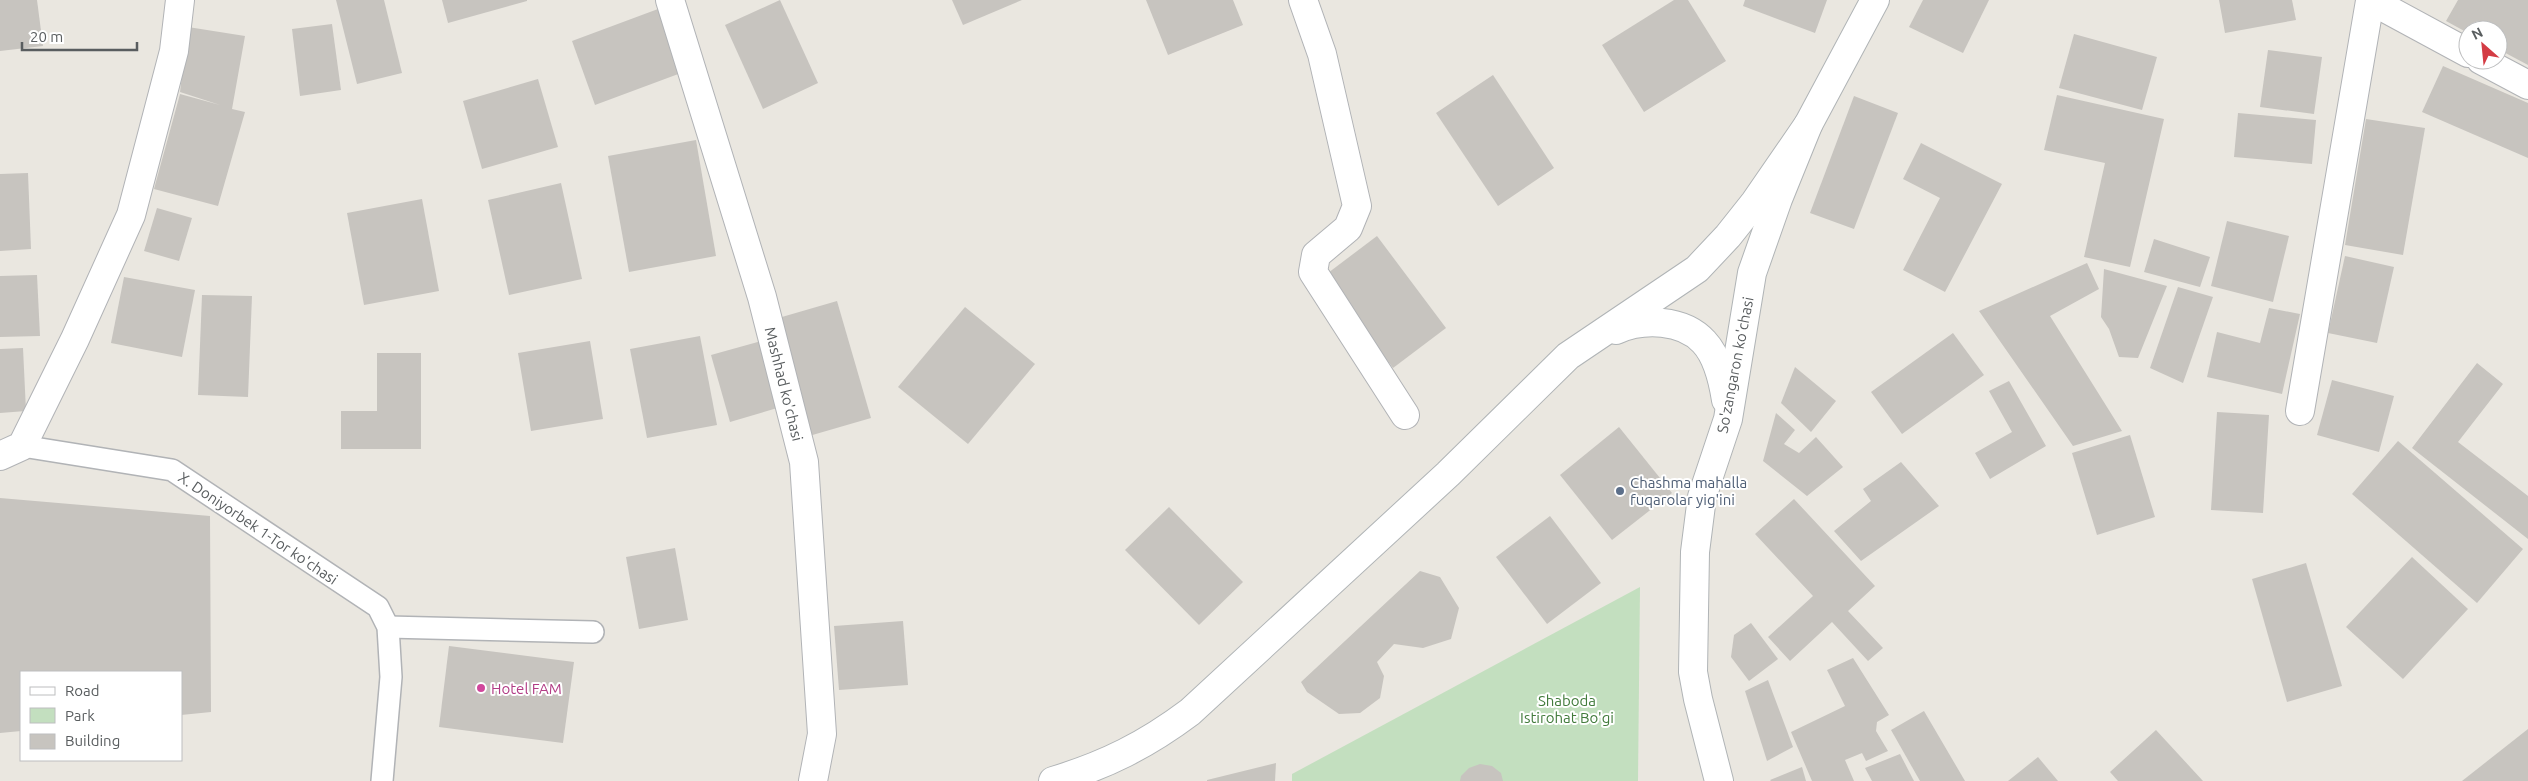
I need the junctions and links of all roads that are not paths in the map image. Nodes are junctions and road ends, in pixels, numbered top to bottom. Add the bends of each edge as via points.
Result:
1 (180, 0) edge
2 (670, 0) edge
3 (1304, 0) edge
4 (1875, 0) edge
5 (2370, 0) edge
6 (2458, 48) edge
7 (2500, 70) edge
8 (2528, 85) edge
9 (1808, 125) junction
10 (1568, 356) junction
11 (2300, 411) dead end
12 (1405, 415) dead end
13 (1728, 419) junction
14 (11, 451) edge
15 (388, 627) junction
16 (592, 632) dead end
17 (382, 781) edge
18 (813, 781) edge
19 (1053, 781) edge
20 (1719, 781) edge

1 - 14 street via 174,50 131,215 75,339
2 - 18 street, Mashhad ko'chasi via 762,297 804,462 822,734
3 - 12 street via 1322,54 1357,206 1348,228 1316,255 1313,272
4 - 9 street, So'zangaron ko'chasi
5 - 6 street
5 - 11 street
7 - 8 street
9 - 10 street via 1750,208 1697,269
9 - 13 street, So'zangaron ko'chasi via 1752,273
10 - 13 street via 1624,327 1653,322 1684,327 1704,342 1718,365
10 - 19 street via 1448,474 1190,712 1122,756
13 - 20 street, So'zangaron ko'chasi via 1702,497 1694,590 1693,672
14 - 15 lane, X. Doniyorbek 1-Tor ko'chasi via 172,470 378,608
15 - 16 lane
15 - 17 lane, X. Doniyorbek 1-Tor ko'chasi via 391,678

